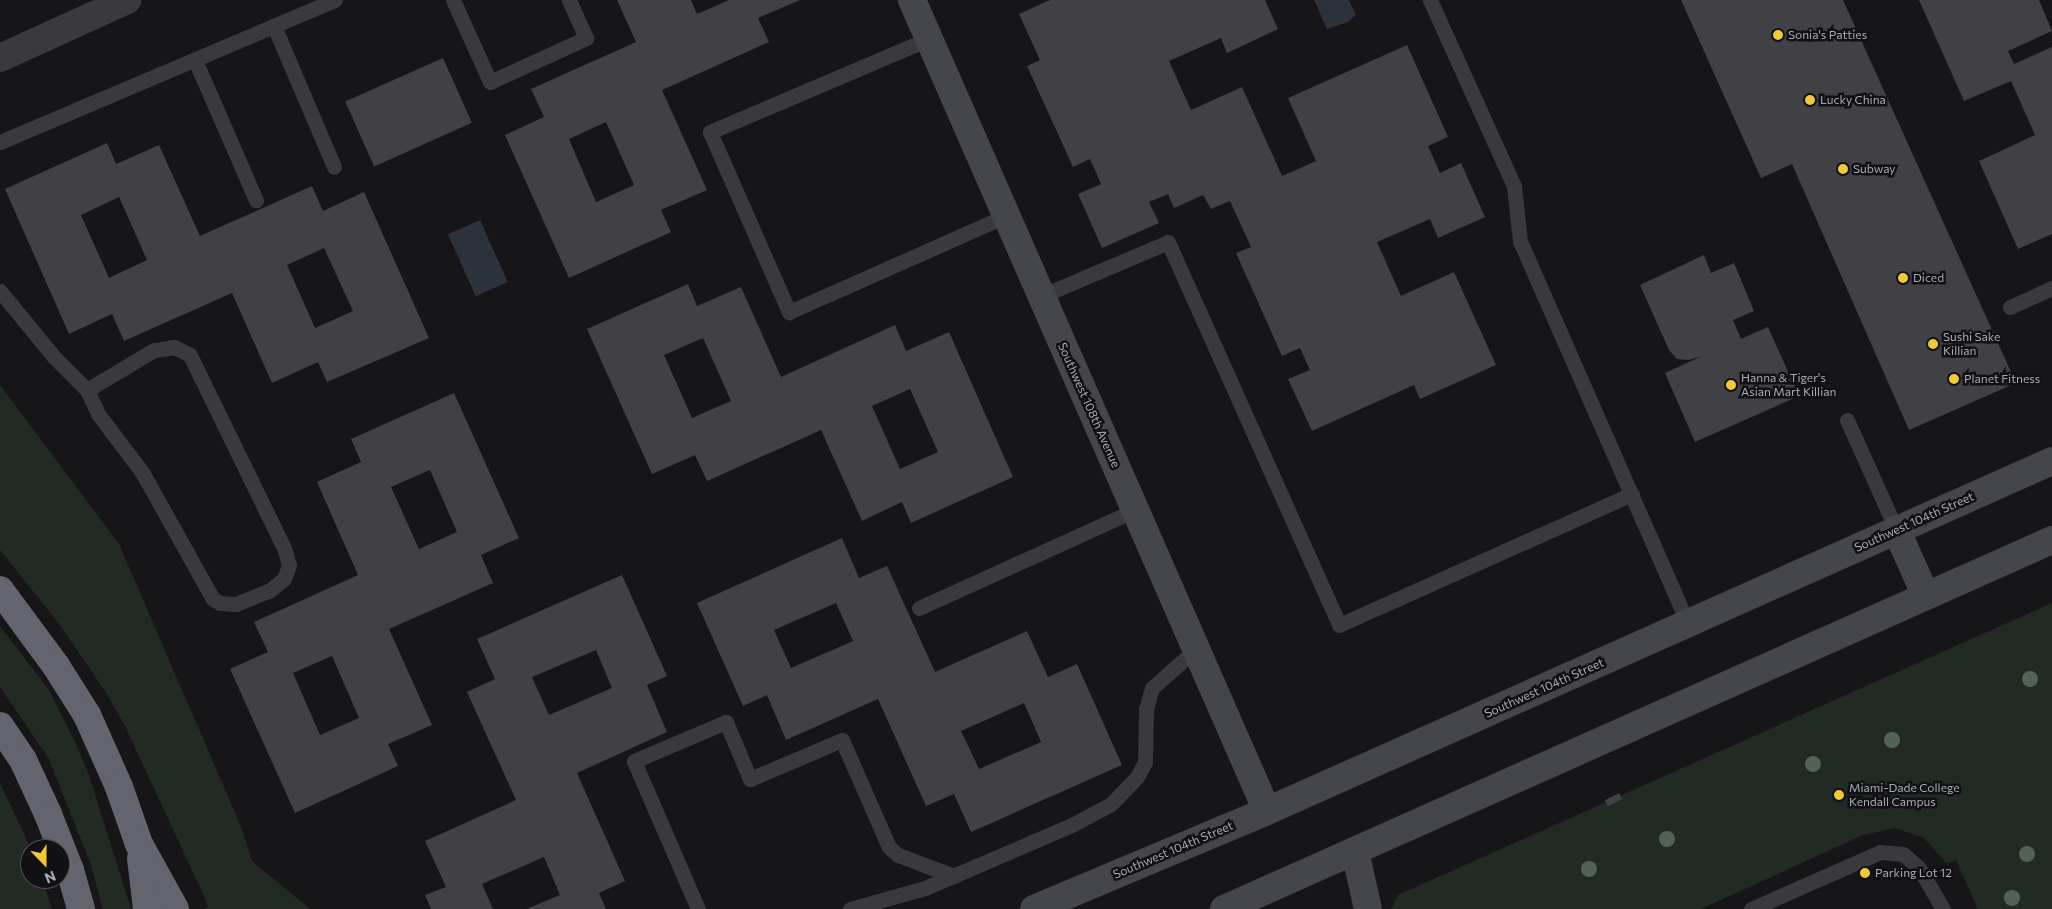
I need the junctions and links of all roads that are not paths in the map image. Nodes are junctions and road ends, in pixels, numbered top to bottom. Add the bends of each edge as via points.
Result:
1 (127, 0) edge
2 (334, 0) edge
3 (453, 0) edge
4 (569, 0) edge
5 (1430, 0) edge
6 (915, 1) edge
7 (274, 26) junction
8 (928, 39) junction
9 (0, 58) edge
10 (195, 60) junction
11 (0, 142) edge
12 (334, 167) dead end
13 (256, 200) dead end
14 (1006, 216) junction
15 (2052, 288) edge
16 (0, 291) edge
17 (1041, 296) junction
18 (2010, 307) dead end
19 (87, 390) junction
20 (1847, 420) dead end
21 (2052, 461) edge
22 (1632, 494) junction
23 (1135, 510) junction
24 (1896, 529) junction
25 (2052, 540) edge
26 (0, 590) edge
27 (1926, 596) junction
28 (919, 608) dead end
29 (1688, 624) junction
30 (1196, 649) junction
31 (0, 726) edge
32 (1267, 811) junction
33 (139, 844) junction
34 (1355, 851) junction
35 (954, 876) junction
36 (1260, 902) edge
37 (81, 909) edge
38 (147, 909) edge
39 (175, 909) edge
40 (698, 909) edge
41 (850, 909) edge
42 (1034, 909) edge
43 (1224, 909) edge
44 (1368, 909) edge
45 (1751, 909) edge
46 (1943, 909) edge

1 - 9 street
2 - 7 lane
3 - 4 lane via 490,82 586,38
5 - 22 lane via 1514,186 1520,241
6 - 8 main road, Southwest 108th Avenue
7 - 10 lane
7 - 12 lane
8 - 14 main road, Southwest 108th Avenue
8 - 14 lane via 710,132 789,312
10 - 11 lane
10 - 13 lane
14 - 17 main road, Southwest 108th Avenue
15 - 18 lane
16 - 19 lane via 54,357
17 - 22 lane via 1168,242 1339,625
17 - 23 main road, Southwest 108th Avenue
19 - 19 lane via 98,414 142,472 213,599 236,604 279,584 288,572 288,558 190,355 174,347 154,350
20 - 24 lane
21 - 24 main road, Southwest 104th Street
22 - 29 lane
23 - 28 lane
23 - 30 main road, Southwest 108th Avenue
24 - 27 main road
24 - 29 main road, Southwest 104th Street
25 - 27 main road
26 - 33 highway via 56,666 87,715 119,787
27 - 34 main road
29 - 32 main road, Southwest 104th Street
30 - 32 main road, Southwest 108th Avenue
30 - 35 lane via 1152,688 1146,709 1145,762 1138,777 1121,796 1079,822
31 - 37 highway via 22,760 48,814
32 - 42 main road, Southwest 104th Street
33 - 38 highway
33 - 39 highway
34 - 36 main road
34 - 44 main road
35 - 40 lane via 898,855 889,847 842,740 750,779 726,722 634,761
35 - 41 lane via 888,900
36 - 43 main road
45 - 46 lane via 1880,852 1903,854 1919,868

